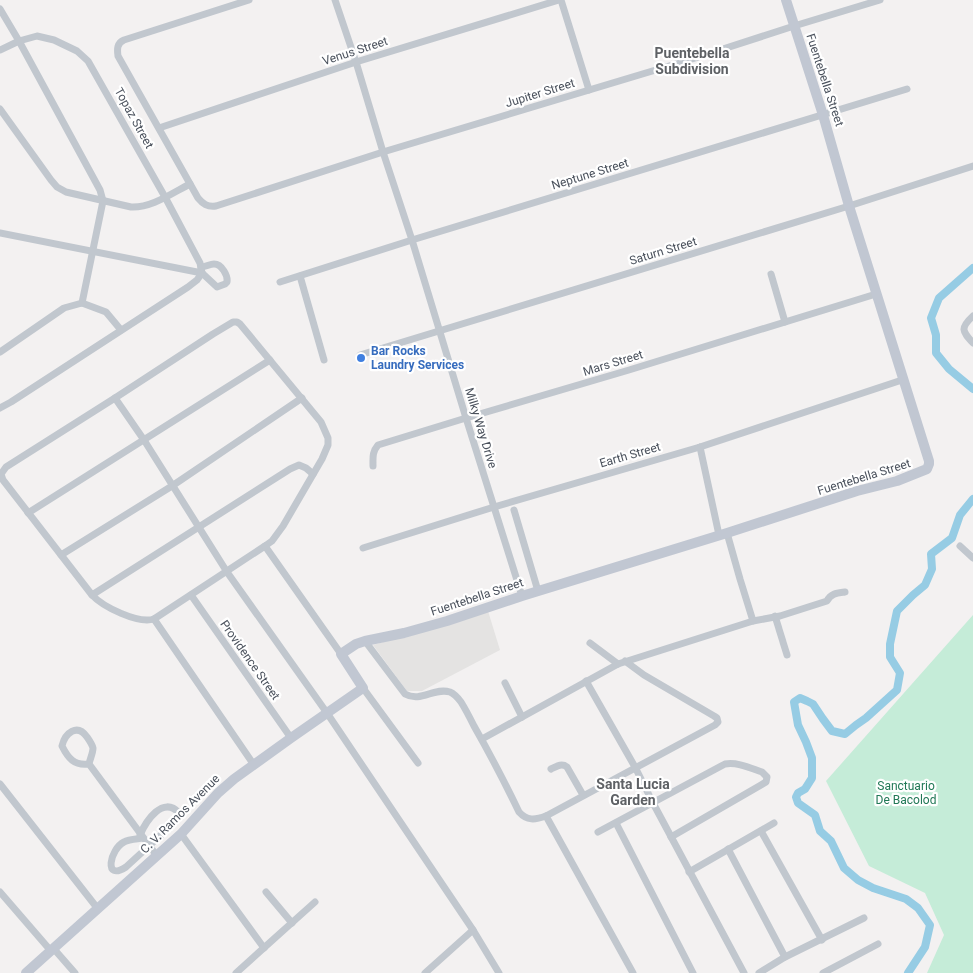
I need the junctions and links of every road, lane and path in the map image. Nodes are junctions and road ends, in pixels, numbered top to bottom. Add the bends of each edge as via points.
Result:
1 (249, 0) edge
2 (335, 0) edge
3 (560, 0) edge
4 (786, 0) edge
5 (880, 0) edge
6 (0, 9) edge
7 (794, 26) junction
8 (19, 41) junction
9 (0, 50) edge
10 (356, 62) junction
11 (907, 89) dead end
12 (589, 90) junction
13 (0, 110) edge
14 (824, 115) junction
15 (159, 128) junction
16 (384, 152) junction
17 (973, 166) edge
18 (190, 184) junction
19 (165, 196) junction
20 (103, 201) junction
21 (849, 206) junction
22 (0, 233) edge
23 (412, 240) junction
24 (93, 251) junction
25 (202, 270) junction
26 (771, 274) dead end
27 (300, 276) junction
28 (280, 282) dead end
29 (876, 294) junction
30 (82, 302) junction
31 (973, 316) edge
32 (785, 322) junction
33 (122, 330) junction
34 (440, 330) junction
35 (973, 343) edge
36 (0, 352) edge
37 (360, 355) dead end
38 (270, 360) junction
39 (324, 360) dead end
40 (902, 380) junction
41 (115, 398) junction
42 (302, 398) junction
43 (0, 408) edge
44 (466, 418) junction
45 (144, 440) junction
46 (700, 447) junction
47 (373, 466) dead end
48 (314, 474) junction
49 (172, 486) junction
50 (494, 507) junction
51 (514, 510) dead end
52 (28, 513) junction
53 (198, 528) junction
54 (723, 534) junction
55 (265, 546) junction
56 (960, 546) dead end
57 (363, 548) dead end
58 (61, 555) junction
59 (973, 556) edge
60 (227, 572) junction
61 (538, 591) junction
62 (846, 592) dead end
63 (92, 595) junction
64 (191, 595) junction
65 (522, 596) junction
66 (776, 616) junction
67 (154, 619) junction
68 (754, 620) junction
69 (365, 641) junction
70 (590, 643) dead end
71 (341, 654) junction
72 (787, 655) dead end
73 (626, 661) junction
74 (618, 664) junction
75 (586, 681) junction
76 (506, 683) dead end
77 (363, 688) junction
78 (327, 713) junction
79 (522, 717) junction
80 (291, 738) junction
81 (482, 739) junction
82 (418, 763) dead end
83 (89, 764) junction
84 (254, 765) junction
85 (635, 767) junction
86 (551, 768) dead end
87 (0, 784) edge
88 (583, 795) junction
89 (653, 803) junction
90 (546, 816) junction
91 (616, 823) junction
92 (774, 823) dead end
93 (761, 831) junction
94 (598, 832) dead end
95 (181, 834) junction
96 (142, 836) junction
97 (671, 837) junction
98 (150, 846) junction
99 (728, 849) junction
100 (157, 856) junction
101 (690, 872) junction
102 (0, 892) edge
103 (266, 892) dead end
104 (314, 902) dead end
105 (98, 909) junction
106 (864, 918) dead end
107 (292, 923) junction
108 (472, 930) junction
109 (822, 940) junction
110 (878, 944) dead end
111 (264, 948) junction
112 (53, 950) junction
113 (785, 957) junction
114 (26, 973) edge
115 (76, 973) edge
116 (236, 973) edge
117 (425, 973) edge
118 (499, 973) edge
119 (633, 973) edge
120 (693, 973) edge
121 (744, 973) edge
122 (759, 973) edge
123 (823, 973) edge

1 - 15 street via 120,42 118,56
2 - 10 street, Milky Way Drive
3 - 10 street, Venus Street
3 - 12 street
4 - 7 street, Fuentebella Street
5 - 7 street, Jupiter Street
6 - 8 street
7 - 12 street, Jupiter Street
7 - 14 street, Fuentebella Street
8 - 9 street, Topaz Street
8 - 19 street, Topaz Street via 37,36 54,40 77,51 88,61
8 - 20 street via 95,178
10 - 15 street, Venus Street
10 - 16 street, Milky Way Drive
11 - 14 street, Neptune Street
12 - 16 street, Jupiter Street
13 - 20 street via 58,187
14 - 21 street, Fuentebella Street
14 - 23 street, Neptune Street
15 - 18 street
16 - 18 street, Jupiter Street via 216,206 201,203
16 - 23 street, Milky Way Drive
17 - 21 street, Saturn Street
18 - 19 street
19 - 20 street via 147,206 137,207
19 - 25 street, Topaz Street
20 - 24 street
21 - 29 street, Fuentebella Street
21 - 34 street, Saturn Street
22 - 24 street
23 - 27 street, Neptune Street
23 - 34 street, Milky Way Drive
24 - 25 street
24 - 30 street
25 - 33 street via 188,287
26 - 32 street
27 - 28 street, Neptune Street
27 - 39 street
29 - 32 street, Mars Street
29 - 40 street, Fuentebella Street
30 - 33 street via 106,312
30 - 36 street via 64,308
31 - 35 street via 964,329
32 - 44 street, Mars Street
33 - 43 street
34 - 37 street, Saturn Street
34 - 44 street, Milky Way Drive
38 - 41 street via 240,324 233,322
38 - 42 street
38 - 45 street
40 - 46 street, Earth Street
40 - 54 street, Fuentebella Street via 929,461 927,469
41 - 45 street
41 - 52 street via 2,470 1,477
42 - 48 street via 321,422 328,438 328,445
42 - 49 street
44 - 47 street, Mars Street via 378,445 374,449
44 - 50 street, Milky Way Drive
45 - 49 street
45 - 52 street
46 - 50 street, Earth Street
46 - 54 street
48 - 53 street via 299,465 290,469
48 - 55 street via 278,533
49 - 53 street
49 - 58 street
50 - 57 street, Earth Street
50 - 65 street, Milky Way Drive
51 - 61 street
52 - 58 street
53 - 60 street
53 - 63 street
54 - 61 street, Fuentebella Street
54 - 68 street
55 - 60 street
55 - 71 street
56 - 59 street
58 - 63 street
60 - 64 street
60 - 78 street
61 - 65 street, Fuentebella Street
62 - 66 street
63 - 67 street via 105,606 122,613
64 - 67 street
64 - 80 street, Providence Street
65 - 69 street, Fuentebella Street via 447,621
66 - 68 street
66 - 72 street
67 - 84 street
68 - 73 street
69 - 71 street, Fuentebella Street
69 - 81 street via 410,697 441,691 454,694
70 - 74 street
71 - 77 street
73 - 74 street
73 - 85 street via 714,716 718,722
74 - 75 street
75 - 79 street
75 - 85 street
76 - 79 street
77 - 78 street, C. V. Ramos Avenue
77 - 82 street
78 - 80 street, C. V. Ramos Avenue
78 - 108 street
79 - 81 street
80 - 84 street, C. V. Ramos Avenue
81 - 90 street via 519,812 529,819
83 - 83 street via 93,749 89,739 79,731 68,733 62,746 68,757 78,764
83 - 96 street
84 - 95 street, C. V. Ramos Avenue via 226,786
85 - 88 street
85 - 89 street
86 - 88 street via 561,764 567,767
87 - 105 street
88 - 90 street
89 - 91 street
89 - 97 street
89 - 97 street via 726,764 738,764 762,772 767,777 761,786
90 - 119 street
91 - 94 street
91 - 120 street
92 - 93 street
93 - 99 street
93 - 109 street
95 - 100 street, C. V. Ramos Avenue
95 - 111 street
96 - 98 street
96 - 98 street via 120,844 110,867 121,871
96 - 98 street via 146,821 156,811 172,808 180,813
97 - 101 street
98 - 100 street
99 - 101 street
99 - 113 street
100 - 105 street, C. V. Ramos Avenue
101 - 121 street
102 - 112 street
103 - 107 street
104 - 107 street
105 - 112 street, C. V. Ramos Avenue
106 - 109 street
107 - 111 street
108 - 117 street
108 - 118 street
109 - 113 street
110 - 123 street
111 - 116 street
112 - 114 street, C. V. Ramos Avenue
112 - 115 street
113 - 122 street

